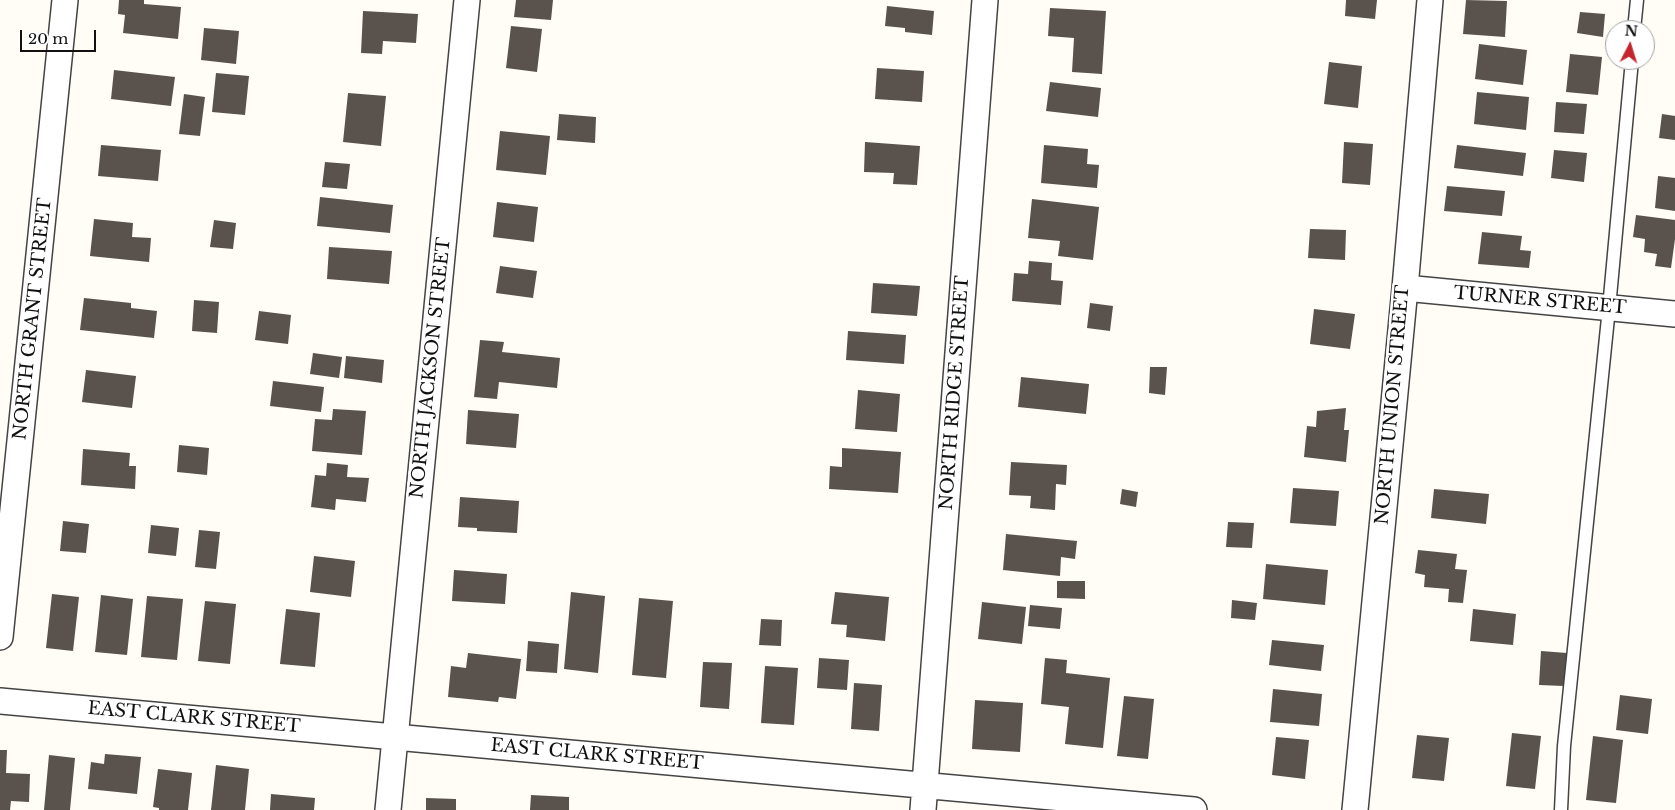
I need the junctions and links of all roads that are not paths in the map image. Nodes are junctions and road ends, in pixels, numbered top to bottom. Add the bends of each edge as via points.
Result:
1 (65, 0) edge
2 (467, 0) edge
3 (984, 0) edge
4 (1430, 0) edge
5 (1637, 0) edge
6 (1635, 20) edge
7 (1631, 70) edge
8 (1405, 288) junction
9 (1609, 308) junction
10 (1675, 314) edge
11 (0, 637) edge
12 (0, 701) edge
13 (395, 737) junction
14 (925, 785) junction
15 (388, 810) edge
16 (924, 810) edge
17 (1194, 810) edge
18 (1355, 810) edge
19 (1560, 810) edge

1 - 11 street, NORTH GRANT STREET
2 - 13 street, NORTH JACKSON STREET
3 - 14 street, NORTH RIDGE STREET
4 - 8 street, NORTH UNION STREET
5 - 6 lane
7 - 9 lane
8 - 9 street, TURNER STREET
8 - 18 street, NORTH UNION STREET
9 - 10 street, TURNER STREET
9 - 19 lane
12 - 13 street, EAST CLARK STREET
13 - 14 street, EAST CLARK STREET
13 - 15 street, NORTH JACKSON STREET
14 - 16 street, NORTH RIDGE STREET
14 - 17 street, EAST CLARK STREET

